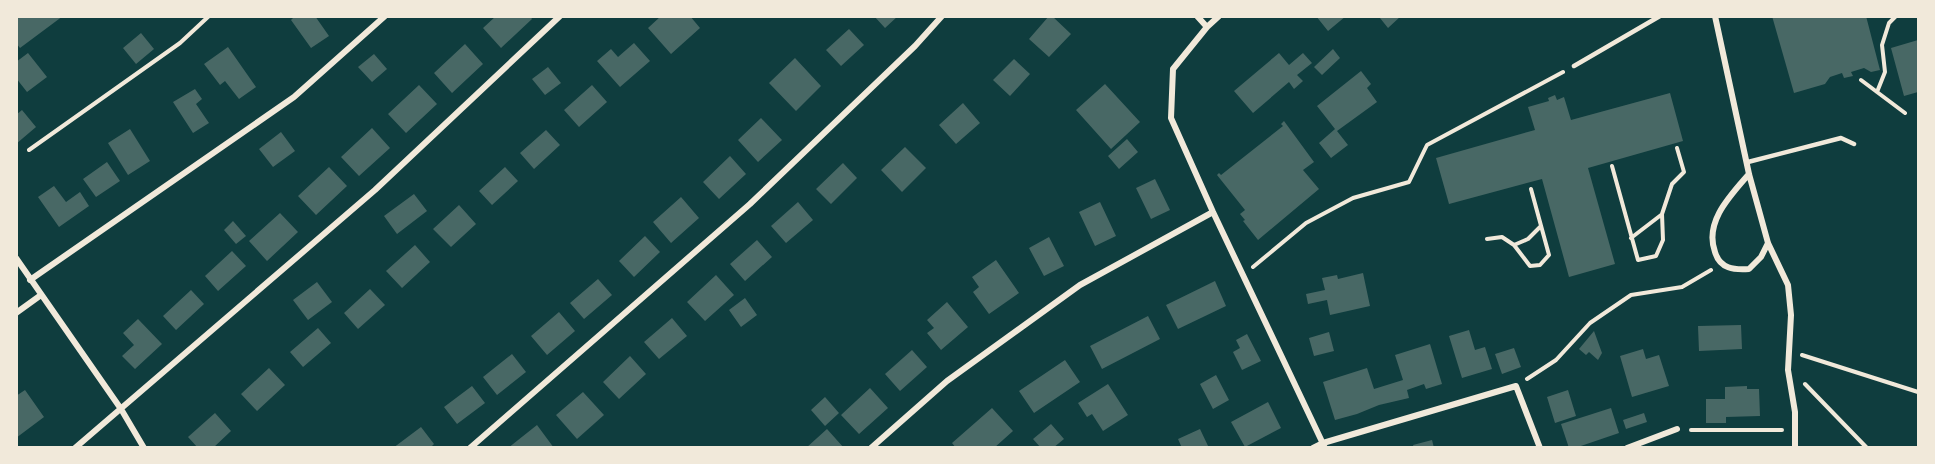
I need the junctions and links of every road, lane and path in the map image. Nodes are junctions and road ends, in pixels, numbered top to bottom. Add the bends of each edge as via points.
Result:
1 (209, 16) edge
2 (385, 16) edge
3 (560, 16) edge
4 (942, 16) edge
5 (1197, 16) edge
6 (1219, 16) edge
7 (1660, 16) edge
8 (1715, 16) edge
9 (1896, 16) edge
10 (1207, 27) junction
11 (1574, 66) joint
12 (1861, 80) dead end
13 (1877, 92) junction
14 (1905, 113) dead end
15 (1854, 144) dead end
16 (1677, 148) dead end
17 (28, 150) dead end
18 (1748, 162) junction
19 (1612, 166) dead end
20 (1749, 174) junction
21 (1531, 189) dead end
22 (1214, 212) junction
23 (1662, 214) junction
24 (1541, 225) junction
25 (1631, 238) junction
26 (1486, 239) dead end
27 (1768, 243) junction
28 (1514, 245) junction
29 (16, 258) edge
30 (1721, 264) junction
31 (1243, 275) junction
32 (30, 280) junction
33 (41, 295) junction
34 (16, 313) edge
35 (1790, 351) junction
36 (1788, 370) junction
37 (1516, 386) junction
38 (1918, 392) edge
39 (121, 409) junction
40 (1677, 429) joint
41 (1795, 430) junction
42 (1324, 445) edge
43 (75, 447) edge
44 (144, 447) edge
45 (470, 447) edge
46 (871, 447) edge
47 (1313, 447) edge
48 (1540, 447) edge
49 (1628, 447) edge
50 (1795, 447) edge
51 (1867, 447) edge

1 - 17 path via 180,43
2 - 32 street via 294,97
3 - 39 street via 375,190
4 - 45 street via 750,204
5 - 10 street
6 - 10 street
7 - 11 lane
8 - 18 street
9 - 13 path via 1889,23 1882,45 1885,72
10 - 22 street via 1173,69 1171,118
11 - 31 path via 1427,145 1409,182 1353,198 1306,223
12 - 13 path
13 - 14 path
15 - 18 lane via 1841,138
16 - 23 path via 1684,172 1672,184
18 - 20 street
19 - 25 path
20 - 27 street
20 - 30 street via 1729,196 1710,237
21 - 24 path
22 - 31 street
22 - 46 street via 1080,285 947,381
23 - 25 path
23 - 25 path via 1663,240 1656,256 1638,260
24 - 28 path via 1528,239
24 - 28 path via 1549,255 1540,265 1530,266
26 - 28 path via 1502,237
27 - 30 street via 1749,269 1734,270
27 - 35 street via 1788,285
29 - 32 street
30 - 37 path via 1682,287 1631,295 1590,323 1556,360
31 - 42 street
32 - 33 street
33 - 34 street
33 - 39 street
35 - 36 street
35 - 38 path
36 - 41 street
36 - 51 path
37 - 42 street
37 - 48 street
39 - 43 street
39 - 44 street
40 - 41 path
40 - 49 street
41 - 50 street
42 - 47 street

